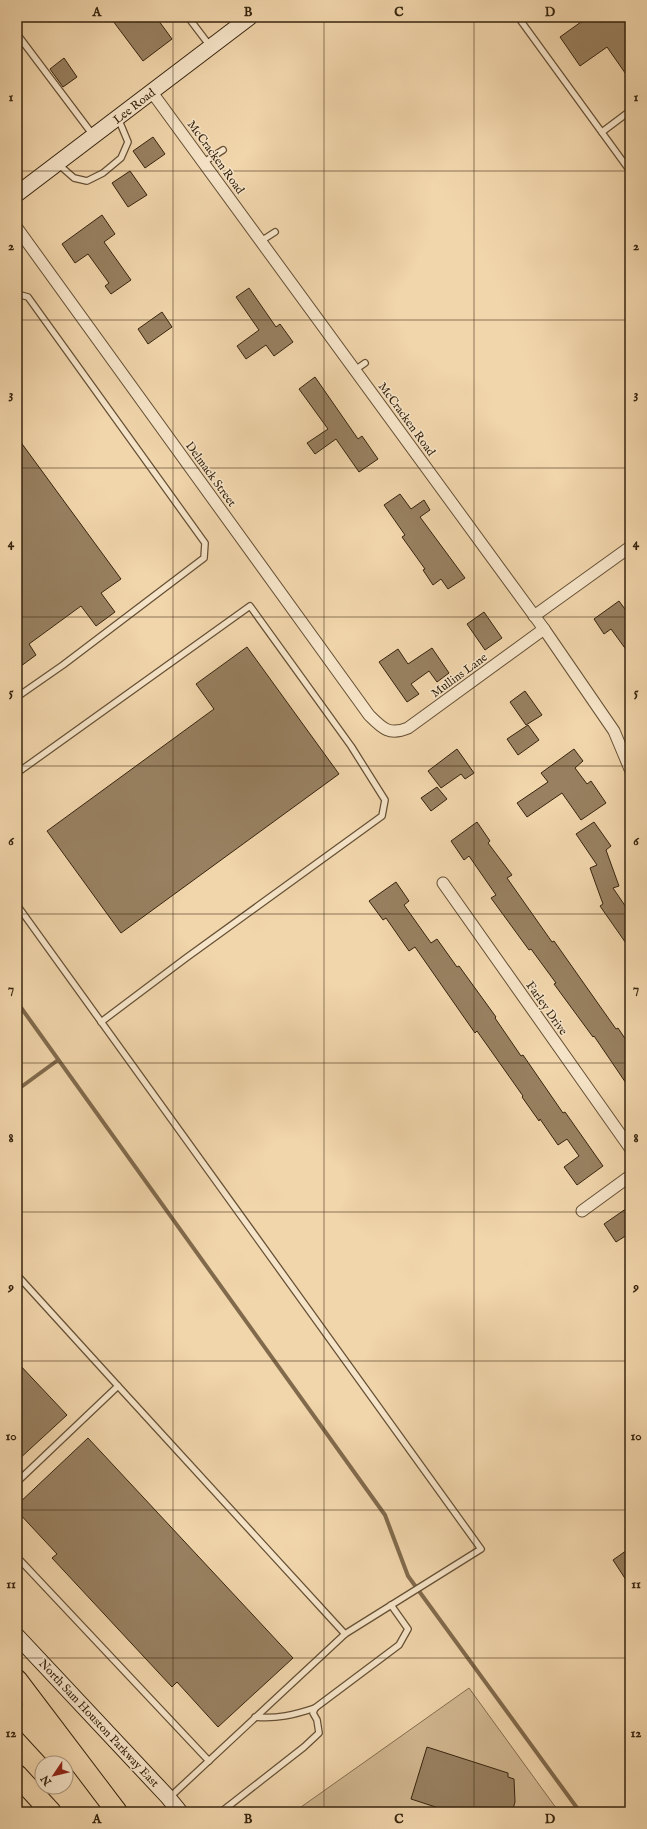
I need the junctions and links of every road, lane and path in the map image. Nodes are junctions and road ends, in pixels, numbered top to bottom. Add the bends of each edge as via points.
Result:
1 (188, 17) edge
2 (250, 17) edge
3 (518, 17) edge
4 (17, 34) edge
5 (211, 48) junction
6 (152, 91) junction
7 (630, 111) edge
8 (118, 118) junction
9 (602, 132) junction
10 (94, 136) junction
11 (223, 150) dead end
12 (204, 162) junction
13 (57, 164) junction
14 (630, 172) edge
15 (17, 194) edge
16 (17, 228) edge
17 (275, 232) dead end
18 (261, 241) junction
19 (17, 294) edge
20 (365, 364) dead end
21 (355, 370) junction
22 (630, 547) edge
23 (534, 616) junction
24 (544, 629) junction
25 (17, 697) edge
26 (388, 731) joint
27 (630, 769) edge
28 (17, 773) edge
29 (443, 883) dead end
30 (17, 905) edge
31 (101, 1022) junction
32 (630, 1148) edge
33 (630, 1176) edge
34 (582, 1211) dead end
35 (17, 1275) edge
36 (118, 1386) junction
37 (17, 1482) edge
38 (17, 1557) edge
39 (391, 1605) junction
40 (345, 1634) junction
41 (17, 1636) edge
42 (17, 1680) edge
43 (315, 1708) junction
44 (17, 1712) edge
45 (255, 1717) junction
46 (57, 1755) edge
47 (209, 1761) junction
48 (74, 1774) edge
49 (17, 1775) edge
50 (169, 1798) junction
51 (50, 1812) edge
52 (108, 1812) edge
53 (117, 1812) edge
54 (180, 1812) edge
55 (221, 1812) edge

1 - 5 lane
2 - 5 main road, Lee Road
3 - 9 lane
4 - 10 lane
5 - 6 main road, Lee Road
6 - 8 main road, Lee Road
6 - 12 street, McCracken Road
7 - 9 lane
8 - 10 main road, Lee Road
8 - 13 lane via 128,142 121,158 103,173 87,181 74,178
9 - 14 lane
10 - 13 main road, Lee Road
11 - 12 lane
12 - 18 street, McCracken Road
13 - 15 main road, Lee Road
16 - 26 street, Delmack Street via 369,715
17 - 18 lane
18 - 21 street, McCracken Road
19 - 25 lane via 28,297 205,543 204,558 64,665
20 - 21 lane
21 - 23 street, McCracken Road
22 - 23 street
23 - 24 street, McCracken Road
24 - 26 street, Mullins Lane via 408,728 398,732
24 - 27 street, McCracken Road via 614,731
28 - 31 lane via 250,606 351,746 385,800 382,816
29 - 32 street, Farley Drive
30 - 31 lane
31 - 39 lane via 481,1549
33 - 34 street
35 - 36 lane
36 - 37 lane
36 - 40 lane
38 - 47 lane
39 - 40 lane
39 - 43 lane via 408,1629 399,1645
40 - 45 lane
41 - 50 main road, North Sam Houston Parkway East
42 - 53 highway
43 - 45 lane via 272,1719
43 - 55 lane via 313,1713 320,1733
44 - 46 highway
45 - 47 lane
47 - 50 lane
48 - 52 highway
49 - 51 highway
50 - 54 main road, North Sam Houston Parkway East

